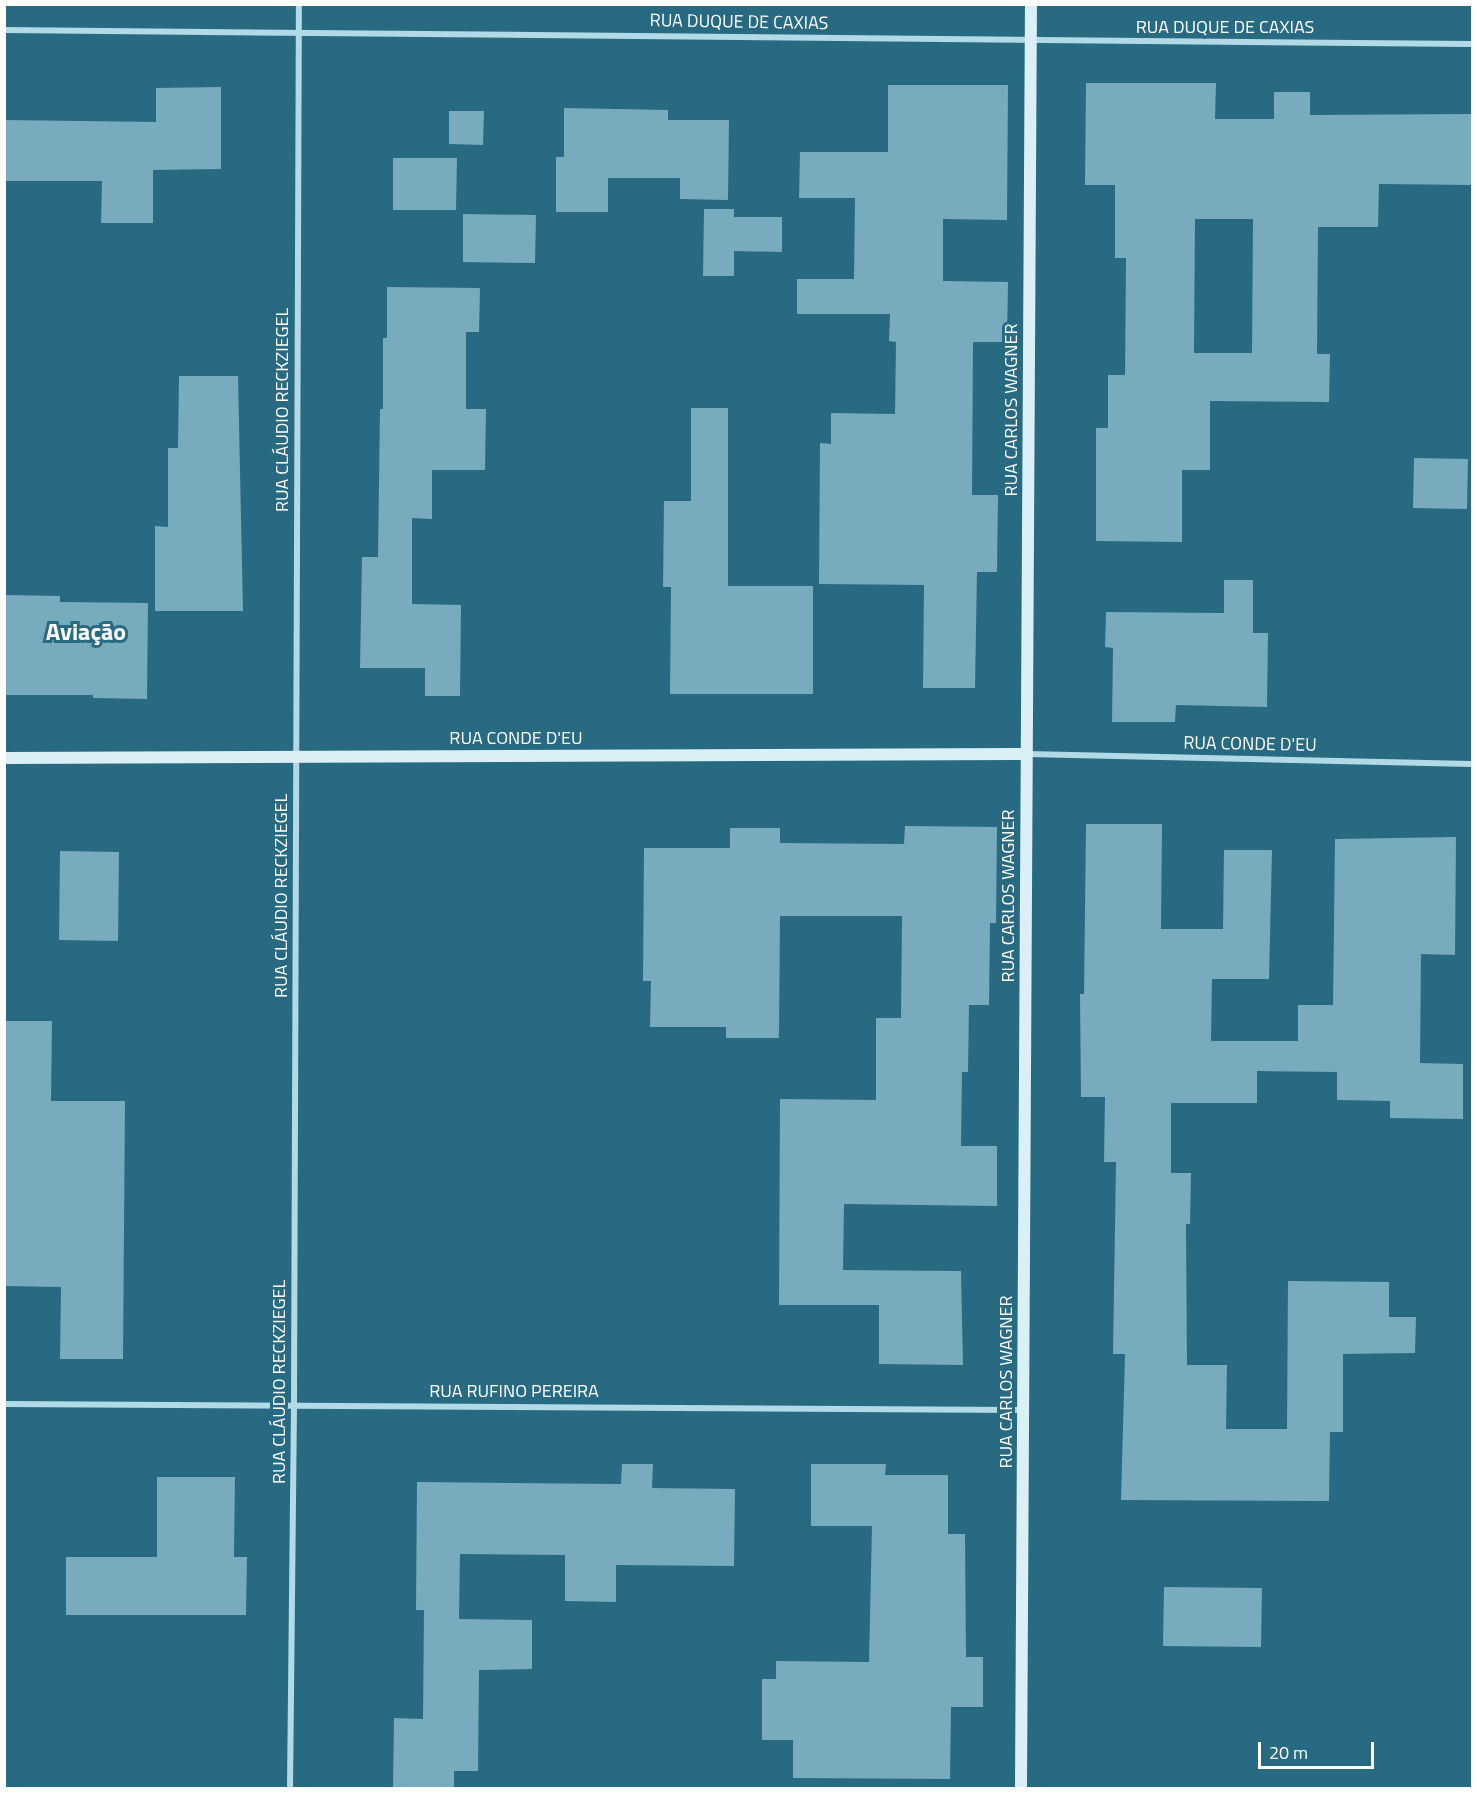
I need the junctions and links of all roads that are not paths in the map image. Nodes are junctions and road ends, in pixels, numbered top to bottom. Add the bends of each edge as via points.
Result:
1 (299, 4) edge
2 (1031, 4) edge
3 (4, 30) edge
4 (299, 32) junction
5 (1031, 41) junction
6 (1473, 44) edge
7 (1027, 754) junction
8 (296, 757) junction
9 (4, 758) edge
10 (1473, 764) edge
11 (4, 1404) edge
12 (294, 1404) junction
13 (1024, 1410) junction
14 (290, 1788) edge
15 (1022, 1788) edge

1 - 4 street, RUA CLÁUDIO RECKZIEGEL
2 - 5 main road, RUA CARLOS WAGNER
3 - 4 street, RUA DUQUE DE CAXIAS
4 - 5 street, RUA DUQUE DE CAXIAS
4 - 8 street, RUA CLÁUDIO RECKZIEGEL
5 - 6 street, RUA DUQUE DE CAXIAS
5 - 7 main road, RUA CARLOS WAGNER
7 - 8 main road, RUA CONDE D'EU
7 - 10 street, RUA CONDE D'EU
7 - 13 main road, RUA CARLOS WAGNER
8 - 9 main road, RUA CONDE D'EU
8 - 12 street, RUA CLÁUDIO RECKZIEGEL
11 - 12 street, RUA RUFINO PEREIRA
12 - 13 street, RUA RUFINO PEREIRA
12 - 14 street, RUA CLÁUDIO RECKZIEGEL
13 - 15 main road, RUA CARLOS WAGNER

